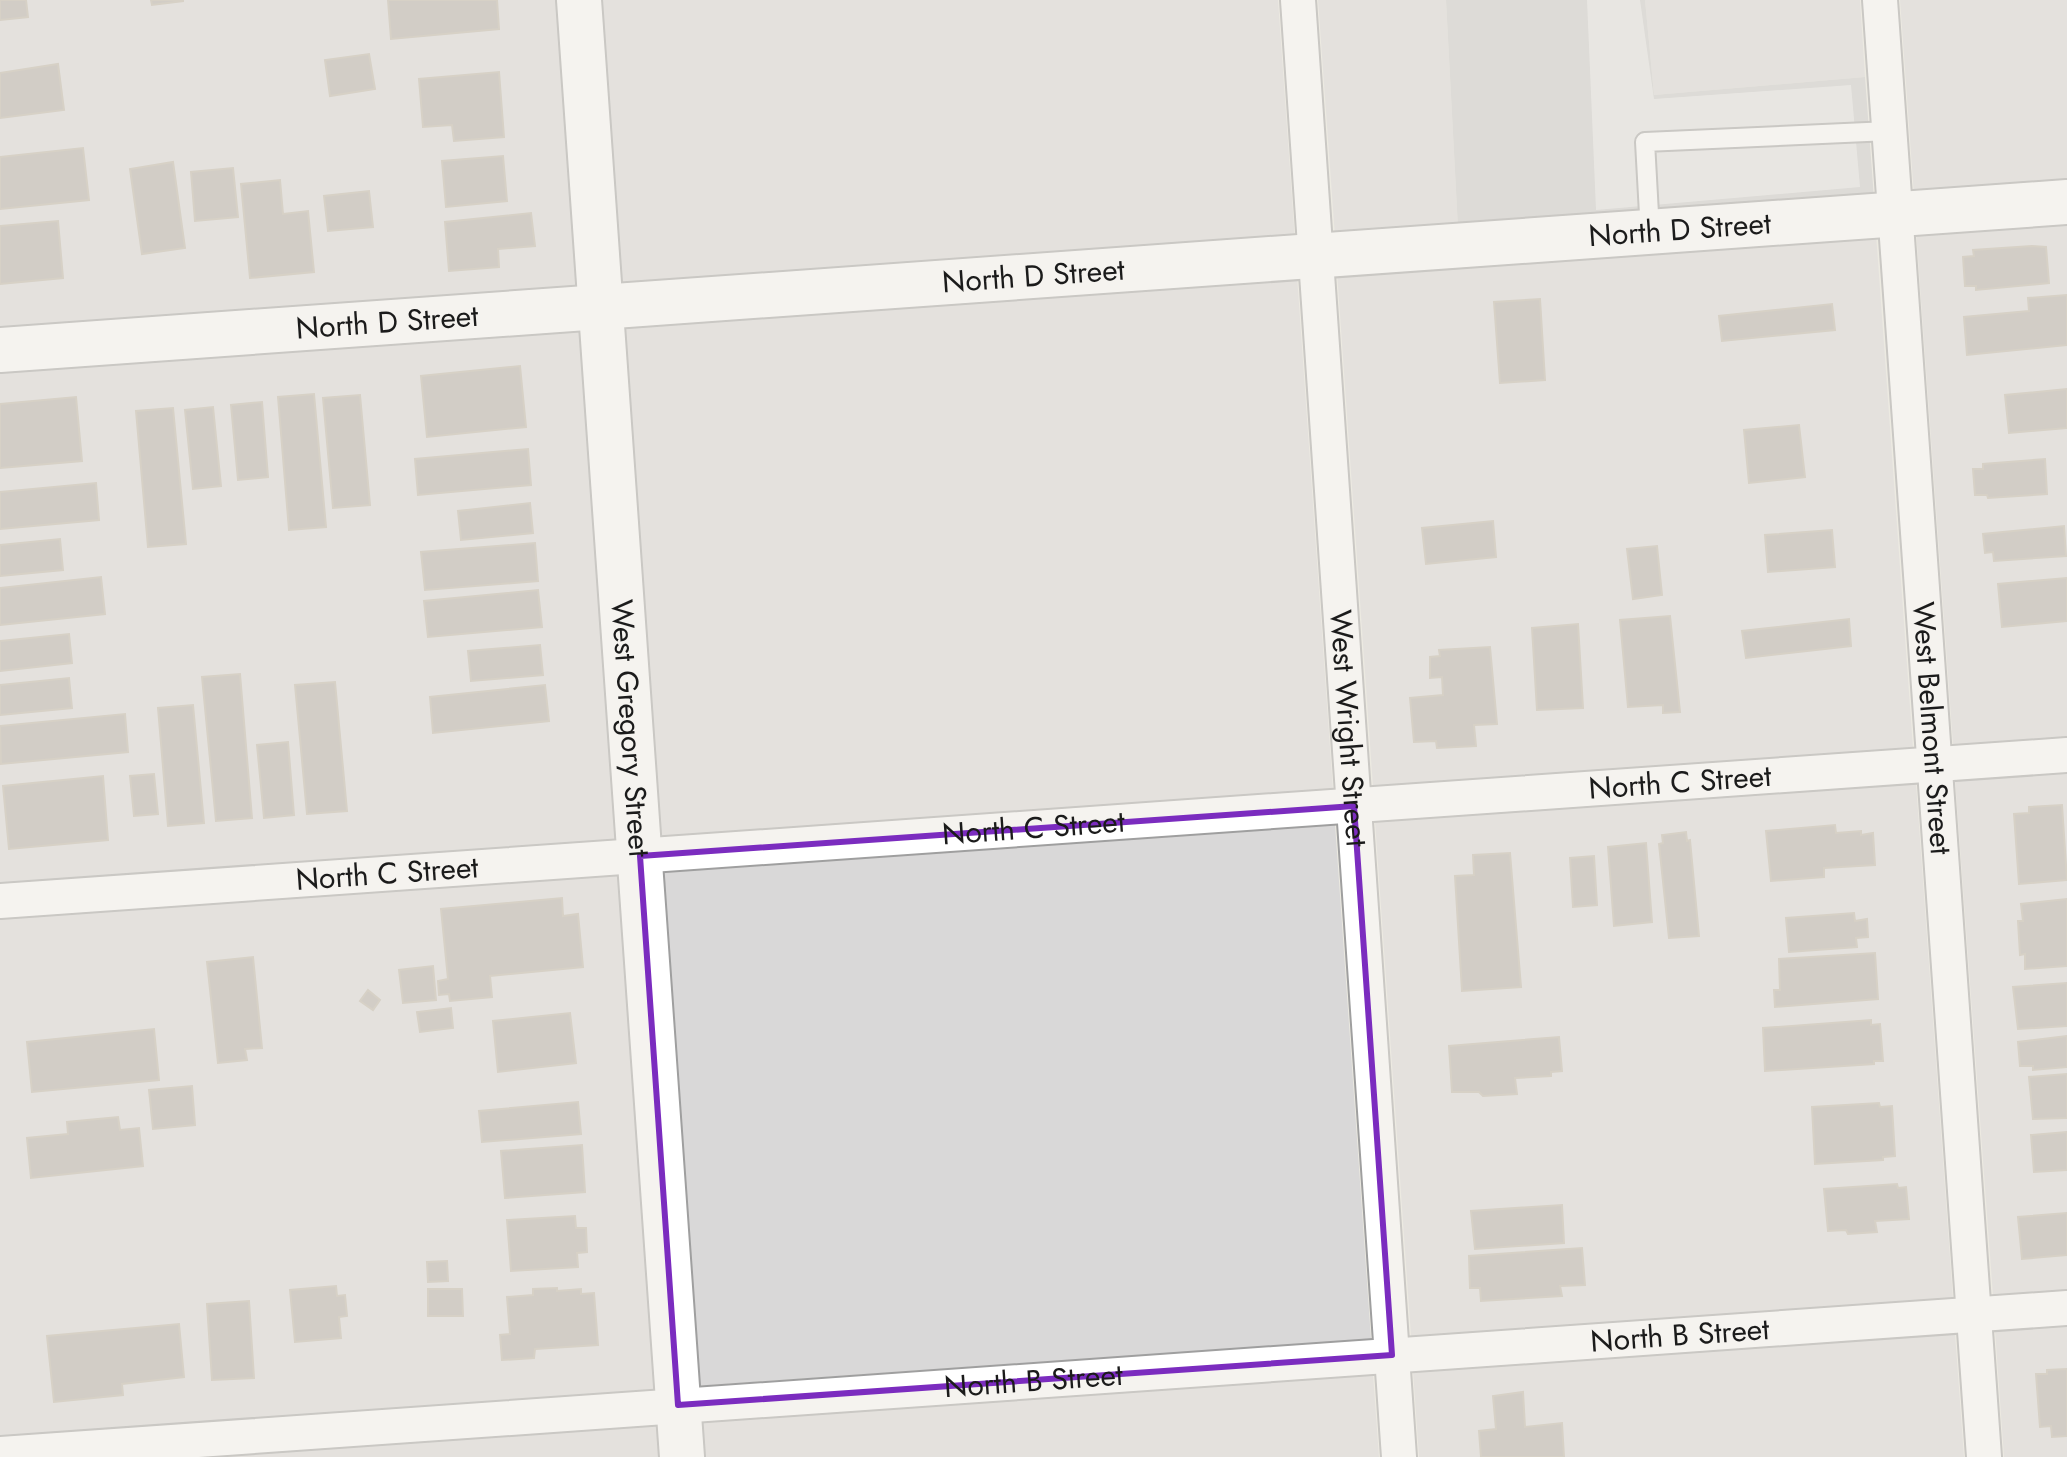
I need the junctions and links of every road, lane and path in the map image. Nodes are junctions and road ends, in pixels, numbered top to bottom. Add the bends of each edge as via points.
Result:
1 (579, 0) edge
2 (1298, 0) edge
3 (1880, 0) edge
4 (1889, 131) junction
5 (2067, 202) edge
6 (1895, 215) junction
7 (1650, 232) junction
8 (1316, 256) junction
9 (600, 307) junction
10 (0, 350) edge
11 (2067, 755) edge
12 (1934, 764) junction
13 (1354, 806) junction
14 (640, 856) junction
15 (0, 901) edge
16 (2067, 1308) edge
17 (1974, 1315) junction
18 (1392, 1355) junction
19 (678, 1405) junction
20 (0, 1454) edge
21 (682, 1457) edge
22 (1399, 1457) edge
23 (1984, 1457) edge

1 - 9 street, West Gregory Street
2 - 8 street, West Wright Street
3 - 4 street, West Belmont Street
4 - 6 street, West Belmont Street
4 - 7 lane via 1645,142
5 - 6 street, North D Street
6 - 7 street, North D Street
6 - 12 street, West Belmont Street
7 - 8 street, North D Street
8 - 9 street, North D Street
8 - 13 street, West Wright Street
9 - 10 street, North D Street
9 - 14 street, West Gregory Street
11 - 12 street, North C Street
12 - 13 street, North C Street
12 - 17 street, West Belmont Street
13 - 14 street, North C Street
13 - 18 street, West Wright Street
14 - 15 street, North C Street
14 - 19 street, West Gregory Street
16 - 17 street, North B Street
17 - 18 street, North B Street
17 - 23 street, West Belmont Street
18 - 19 street, North B Street
18 - 22 street, West Wright Street
19 - 20 street, North B Street
19 - 21 street, West Gregory Street

